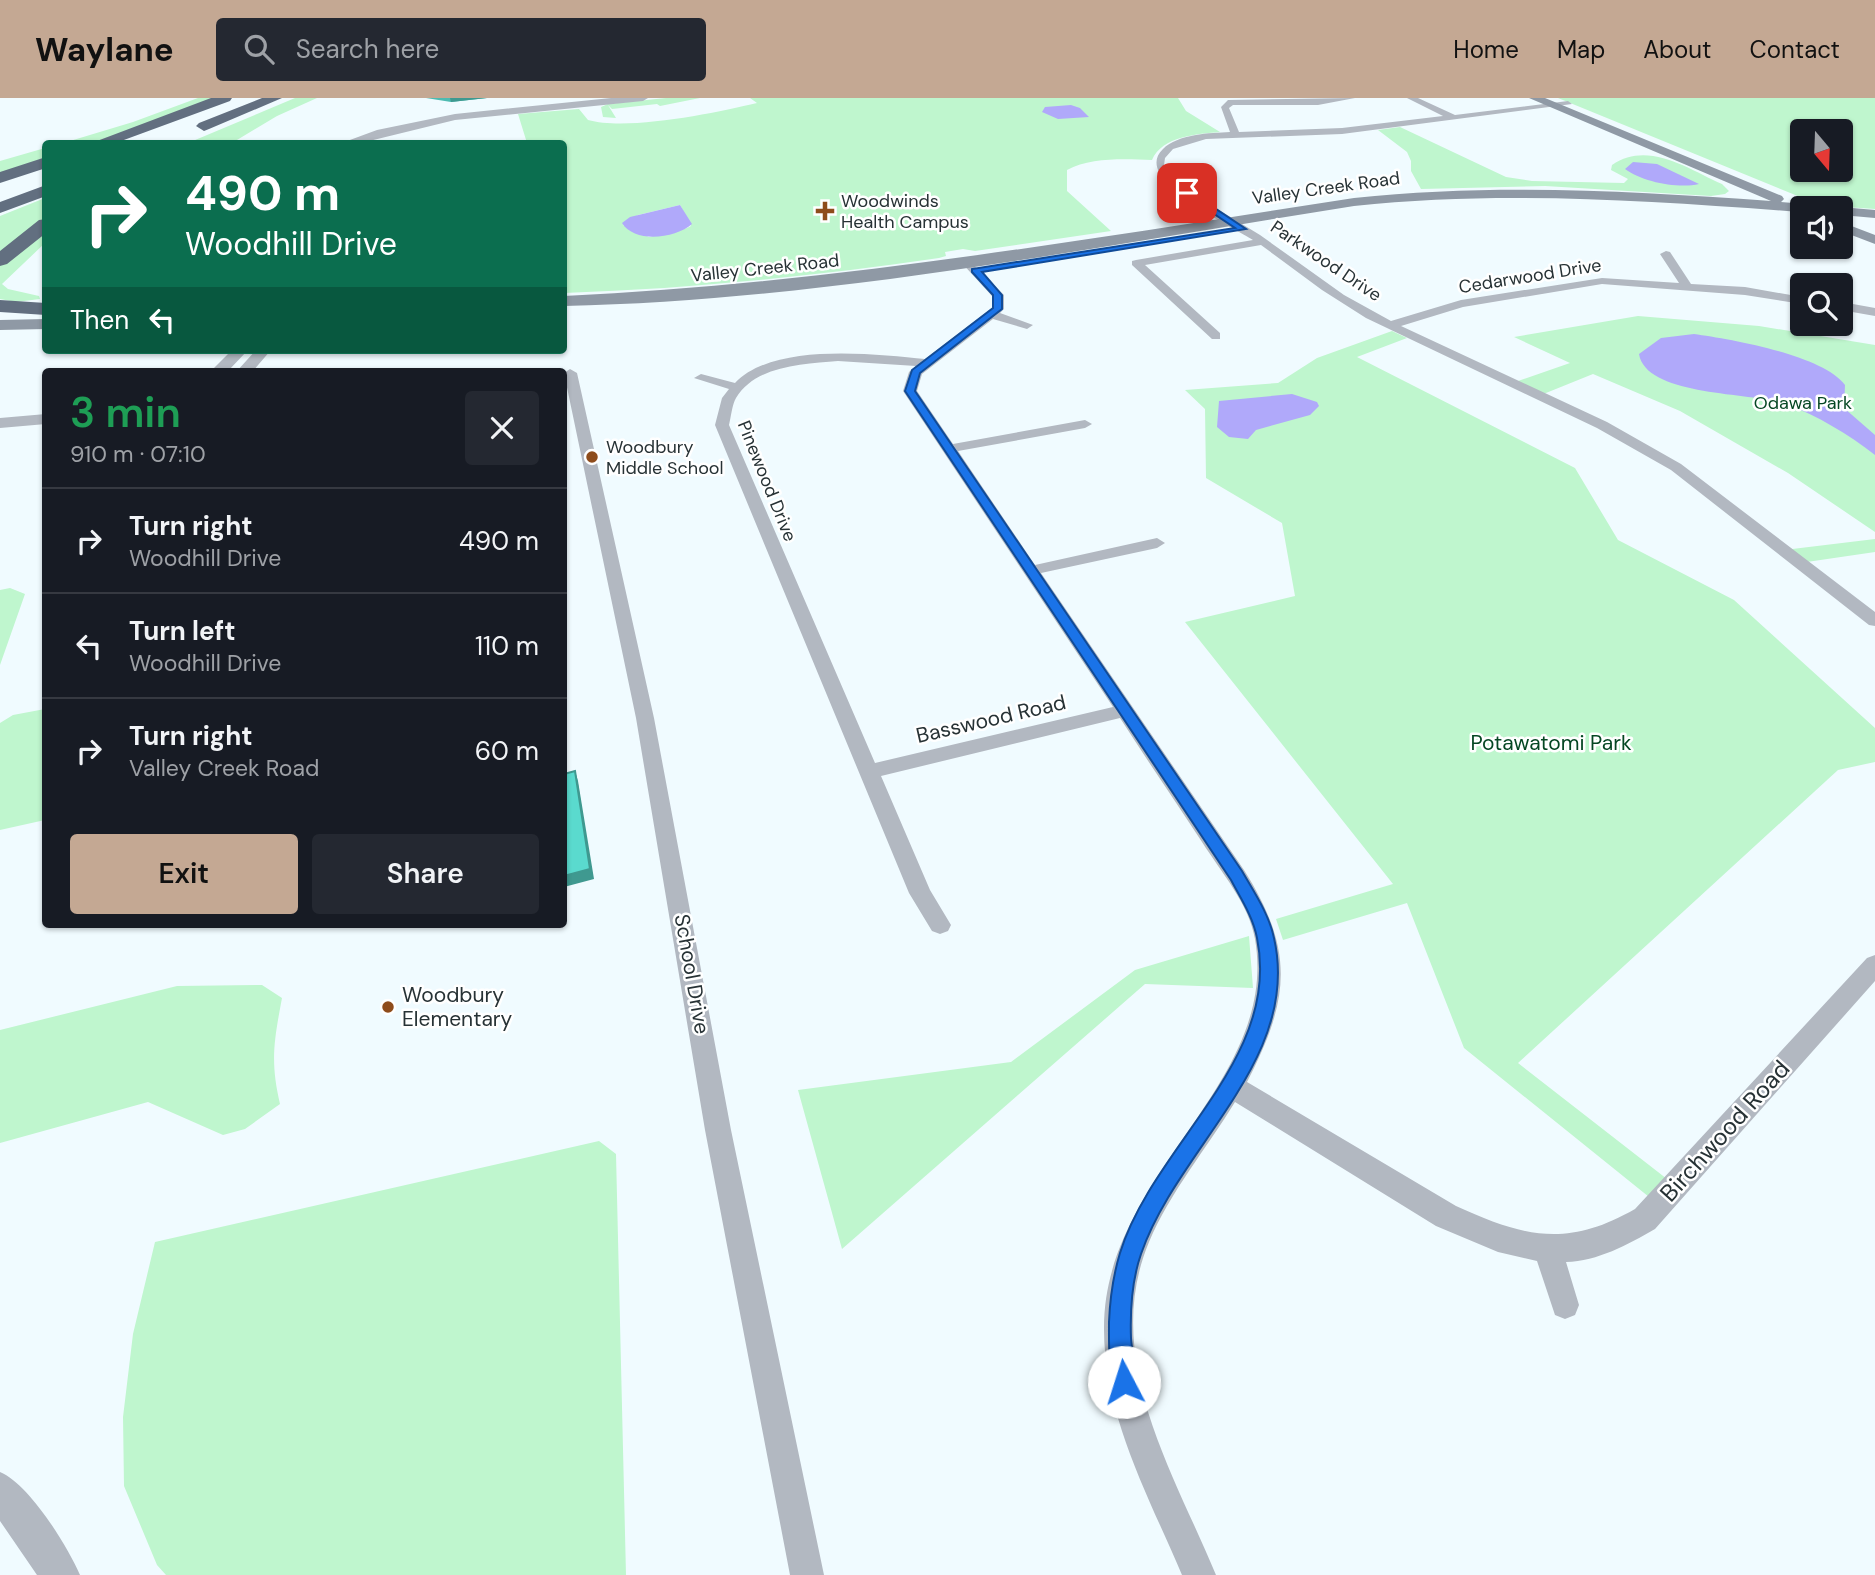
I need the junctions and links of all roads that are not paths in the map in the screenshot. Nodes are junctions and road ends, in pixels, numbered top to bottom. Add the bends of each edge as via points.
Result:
1 (225, 98) edge
2 (242, 98) edge
3 (275, 98) edge
4 (290, 98) edge
5 (643, 98) edge
6 (1351, 98) edge
7 (1411, 98) edge
8 (1535, 98) edge
9 (1246, 99) edge
10 (1553, 102) edge
11 (1454, 118) junction
12 (1235, 133) junction
13 (193, 135) joint
14 (108, 140) edge
15 (137, 140) edge
16 (356, 140) edge
17 (42, 163) edge
18 (0, 178) edge
19 (42, 178) edge
20 (1734, 181) junction
21 (42, 192) edge
22 (0, 194) edge
23 (1792, 196) edge
24 (1711, 201) junction
25 (1790, 205) edge
26 (0, 208) edge
27 (1790, 209) edge
28 (1790, 209) edge
29 (1875, 214) edge
30 (1853, 217) edge
31 (1853, 219) edge
32 (1875, 221) edge
33 (1853, 222) edge
34 (1235, 225) junction
35 (1853, 225) edge
36 (42, 226) edge
37 (1875, 231) edge
38 (1875, 240) edge
39 (1262, 242) junction
40 (1666, 254) dead end
41 (0, 260) edge
42 (971, 266) junction
43 (1687, 286) junction
44 (1790, 299) edge
45 (567, 301) edge
46 (0, 306) edge
47 (1853, 308) edge
48 (42, 310) edge
49 (42, 310) edge
50 (567, 311) edge
51 (1875, 312) edge
52 (0, 313) edge
53 (992, 315) junction
54 (42, 324) edge
55 (1027, 325) dead end
56 (1390, 325) junction
57 (0, 326) edge
58 (1216, 335) dead end
59 (236, 354) edge
60 (260, 354) edge
61 (926, 363) junction
62 (222, 368) edge
63 (248, 368) edge
64 (570, 373) dead end
65 (701, 378) dead end
66 (737, 387) junction
67 (42, 419) edge
68 (0, 423) edge
69 (1085, 424) dead end
70 (42, 432) edge
71 (0, 436) edge
72 (947, 449) junction
73 (1741, 517) junction
74 (1724, 519) dead end
75 (1157, 543) dead end
76 (1030, 570) junction
77 (1875, 621) edge
78 (1124, 711) junction
79 (868, 772) junction
80 (940, 925) dead end
81 (1875, 965) edge
82 (1231, 1086) junction
83 (1548, 1251) junction
84 (1565, 1305) dead end
85 (0, 1491) edge
86 (60, 1575) edge
87 (807, 1575) edge
88 (1199, 1575) edge

1 - 14 highway
2 - 15 highway
3 - 13 highway
4 - 13 highway
5 - 16 street via 436,120
6 - 9 street via 1318,102
7 - 11 street
8 - 10 main road
9 - 12 street via 1225,107
10 - 11 street, Parkwood Drive
10 - 20 main road
10 - 23 main road via 1568,104
11 - 12 street, Parkwood Drive via 1334,131
12 - 34 street, Parkwood Drive via 1182,142 1165,151 1159,162 1166,177
17 - 18 highway
19 - 22 highway
20 - 24 main road via 1743,190 1742,196
20 - 25 main road
21 - 26 highway
24 - 28 main road, Valley Creek Road
24 - 34 main road, Valley Creek Road via 1574,192 1459,193 1375,200
27 - 34 main road, Valley Creek Road via 1492,200
29 - 30 main road
31 - 32 main road
33 - 37 main road
34 - 39 street, Parkwood Drive
34 - 42 main road, Valley Creek Road
35 - 38 main road
36 - 41 highway
39 - 56 street, Parkwood Drive via 1330,292
39 - 58 street via 1136,263
40 - 43 street
42 - 45 main road, Valley Creek Road via 752,290
42 - 50 main road, Valley Creek Road via 756,300
42 - 53 street via 999,297
43 - 44 street, Cedarwood Drive
43 - 56 street, Cedarwood Drive via 1589,282 1461,304
46 - 48 highway
47 - 51 street
49 - 52 main road
53 - 55 street
53 - 61 street
54 - 57 main road
56 - 73 street, Parkwood Drive via 1652,451
59 - 62 street
60 - 63 street
61 - 66 street via 821,357 770,369
61 - 72 street via 916,372 910,391
64 - 87 street, School Drive via 645,718 718,1130
65 - 66 street
66 - 79 street, Pinewood Drive via 726,400 722,425
67 - 68 street
69 - 72 street
70 - 71 street
72 - 76 street
73 - 74 street
73 - 77 street, Parkwood Drive
75 - 76 street
76 - 78 street
78 - 79 street, Basswood Road
78 - 82 street via 1236,876 1266,939 1267,1008 1255,1044
79 - 80 street, Pinewood Drive via 919,893
81 - 83 street, Birchwood Road via 1645,1219 1621,1235 1583,1247
82 - 83 street, Birchwood Road via 1446,1216 1487,1234
82 - 88 street via 1150,1211 1130,1253 1121,1295 1124,1382 1140,1435
83 - 84 street
85 - 86 street

